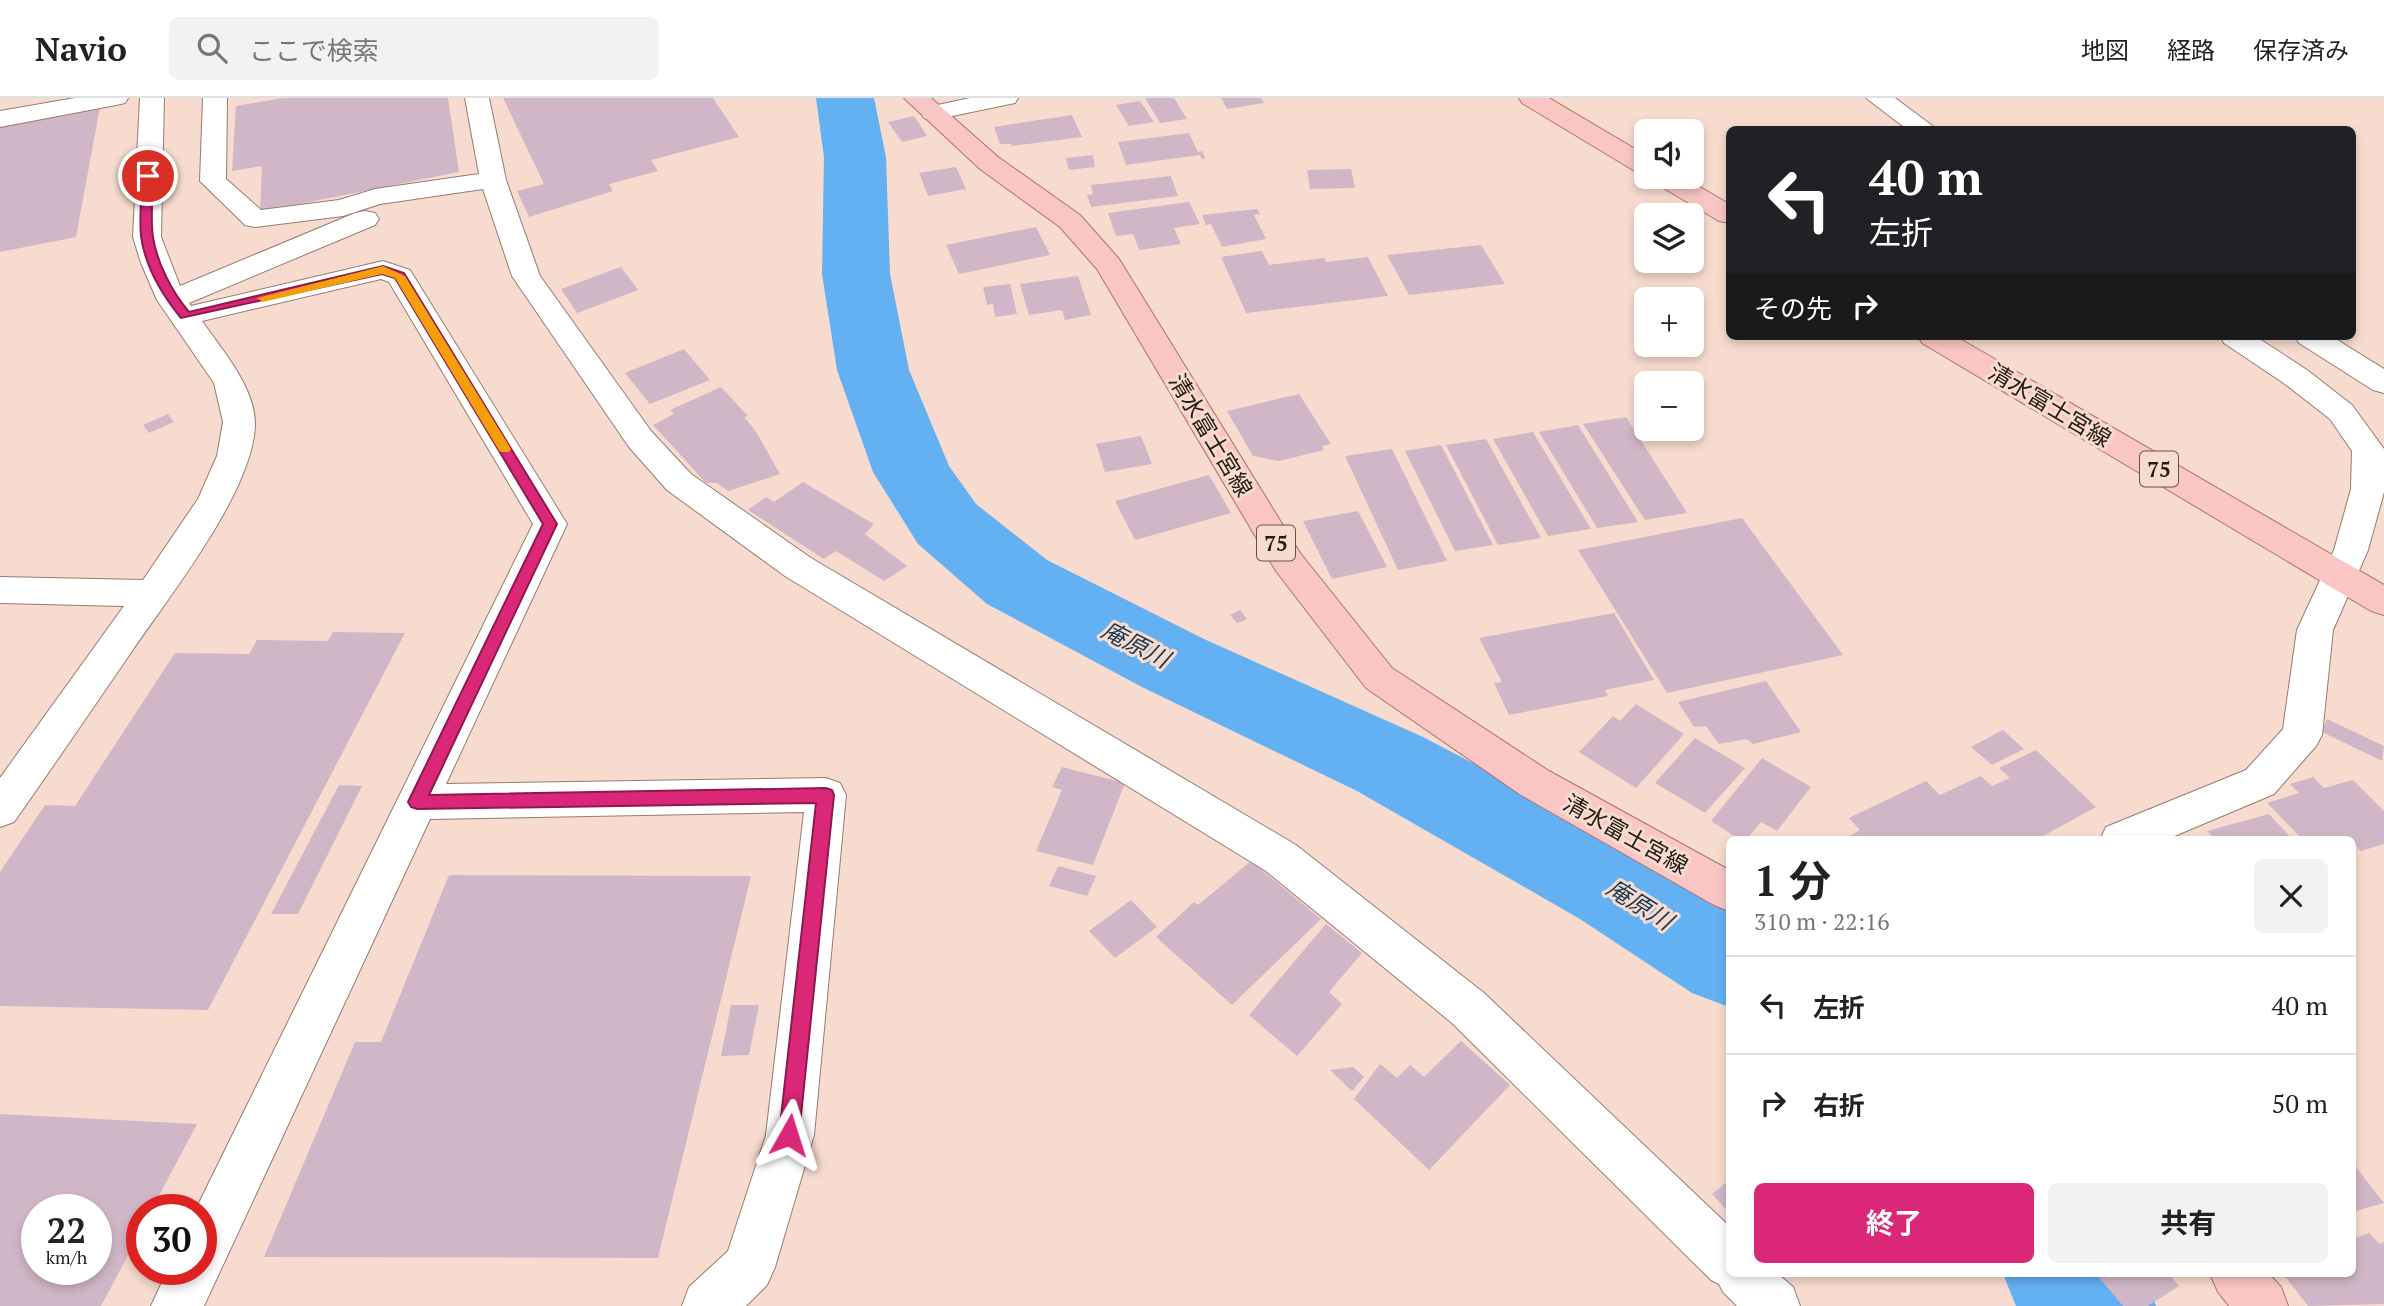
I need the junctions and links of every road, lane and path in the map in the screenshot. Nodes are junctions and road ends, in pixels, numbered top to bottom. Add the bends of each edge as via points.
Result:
1 (116, 98) edge
2 (152, 98) edge
3 (215, 98) edge
4 (477, 98) edge
5 (1006, 98) edge
6 (1531, 98) edge
7 (1878, 98) edge
8 (925, 105) edge
9 (0, 119) edge
10 (1920, 126) edge
11 (1634, 159) edge
12 (1685, 189) edge
13 (497, 194) junction
14 (1726, 213) edge
15 (179, 308) junction
16 (1940, 340) edge
17 (2241, 340) edge
18 (2316, 340) edge
19 (2384, 383) edge
20 (2339, 575) junction
21 (0, 590) edge
22 (153, 593) junction
23 (2384, 602) edge
24 (417, 802) junction
25 (0, 810) edge
26 (2131, 836) edge
27 (1726, 890) edge
28 (217, 1221) edge
29 (1726, 1259) edge
30 (1744, 1277) edge
31 (2238, 1277) edge
32 (187, 1285) edge
33 (177, 1306) edge
34 (708, 1306) edge
35 (1774, 1306) edge
36 (2262, 1306) edge

1 - 9 street
2 - 15 street via 147,237
3 - 13 street via 213,181 255,219 343,208 375,197
4 - 13 street
5 - 8 street
6 - 11 main road
7 - 10 street
8 - 27 main road, 清水富士宮線 / 75 via 989,163 1070,221 1109,265 1288,562 1379,678 1535,783
12 - 14 main road
13 - 15 street via 370,216
13 - 29 street via 526,276 640,439 679,482 798,567 1281,858 1468,1008
15 - 22 street via 229,383 239,422 233,456 214,502
15 - 24 street via 383,270 400,276 550,524
16 - 20 main road, 清水富士宮線 / 75
17 - 20 street via 2341,412 2368,450 2368,489 2351,551
18 - 19 street
20 - 23 main road, 清水富士宮線 / 75
20 - 26 street via 2315,630 2302,735 2260,782
21 - 22 street
22 - 25 street
24 - 28 street
24 - 34 street via 826,795 789,1135 749,1267
30 - 35 street
31 - 36 main road
32 - 33 street

